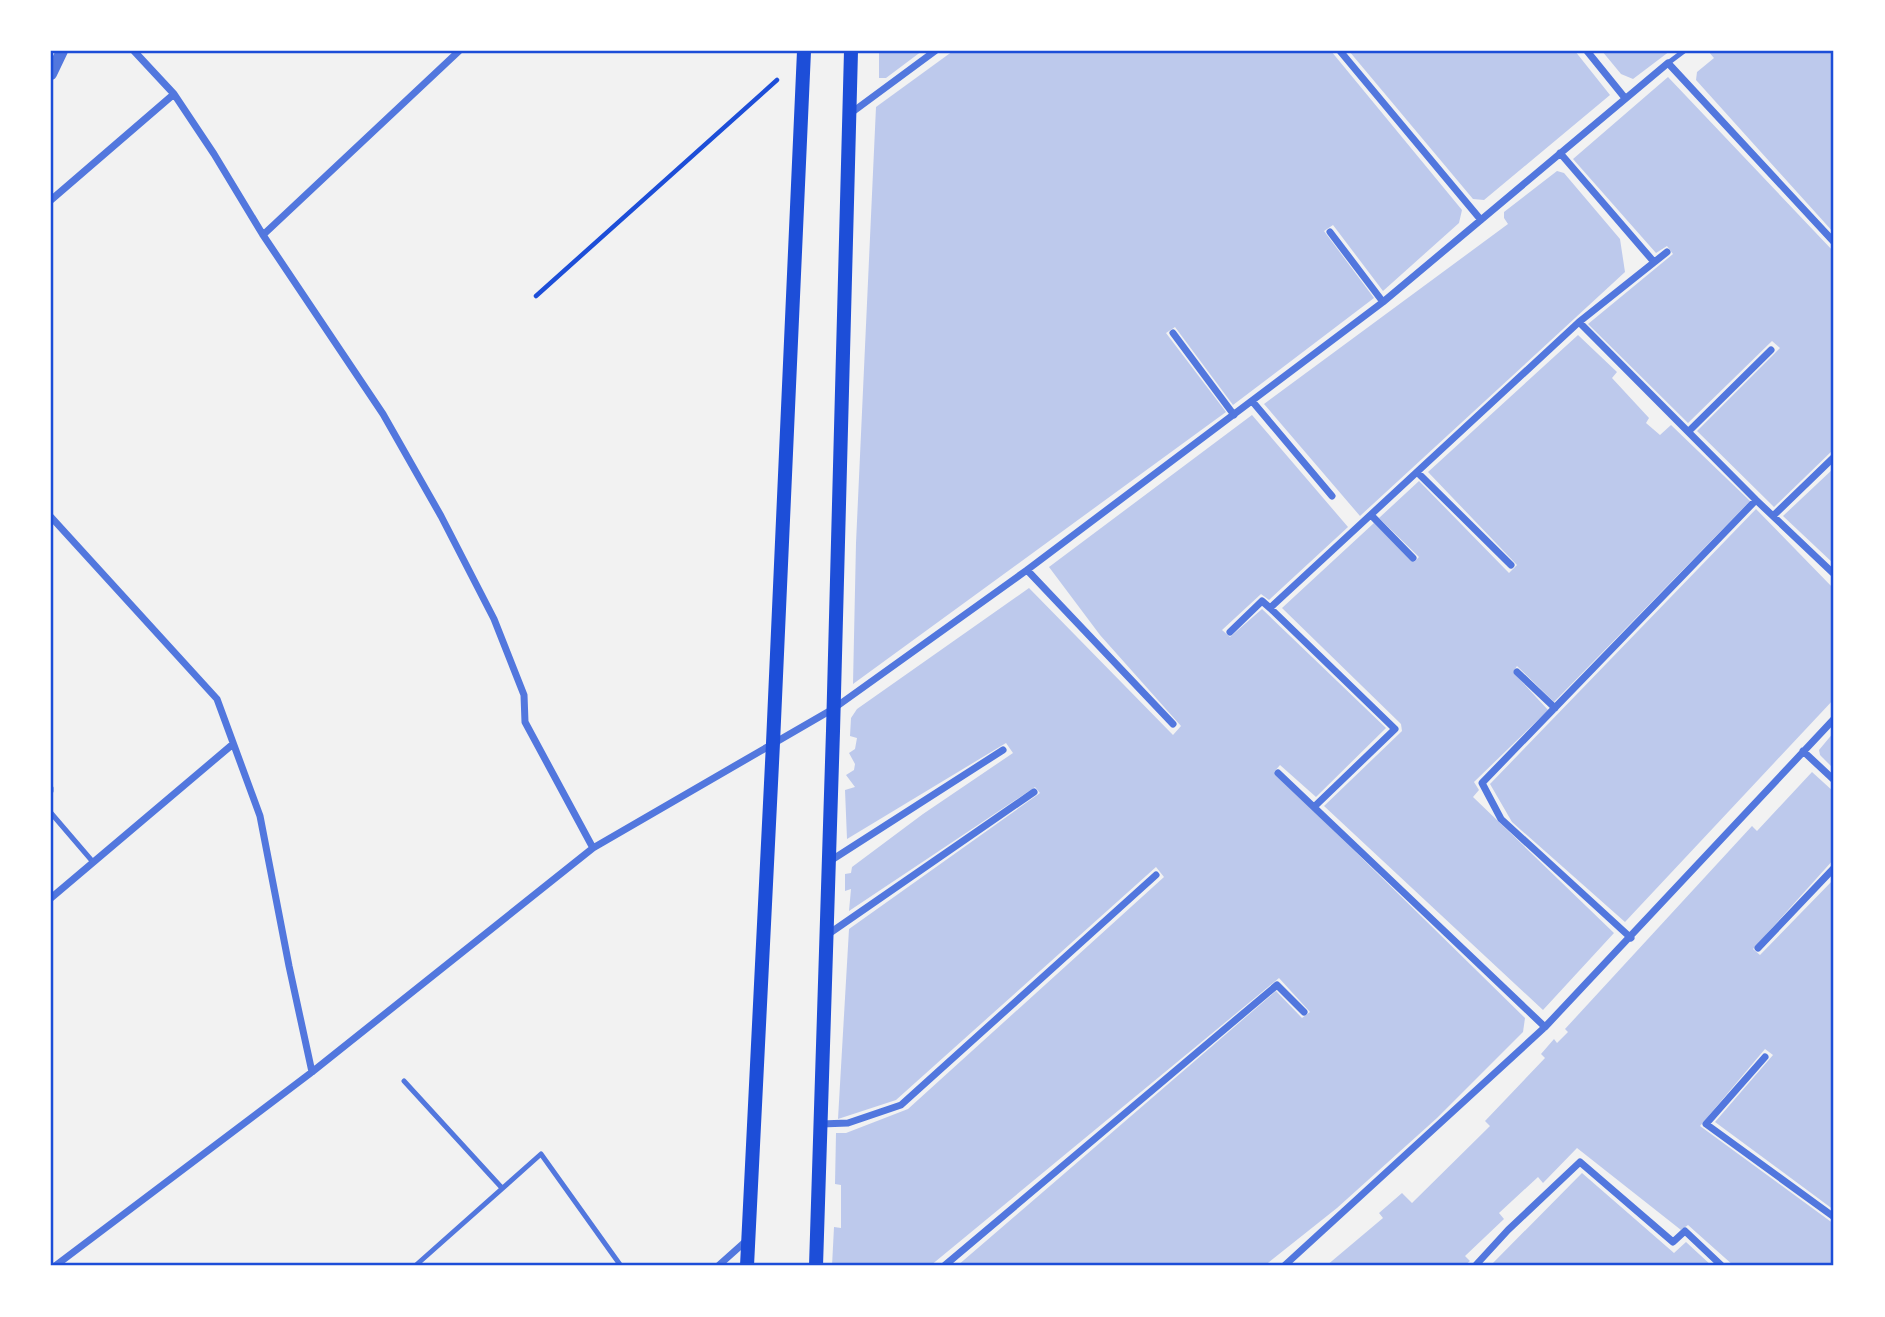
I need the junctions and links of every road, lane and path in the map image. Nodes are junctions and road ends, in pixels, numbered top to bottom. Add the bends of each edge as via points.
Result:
1 (62, 51) edge
2 (134, 51) edge
3 (459, 51) edge
4 (851, 51) edge
5 (934, 51) edge
6 (1340, 51) edge
7 (1587, 51) edge
8 (1684, 51) edge
9 (804, 53) edge
10 (1668, 63) junction
11 (51, 74) edge
12 (174, 94) junction
13 (1625, 98) junction
14 (848, 115) junction
15 (1560, 153) junction
16 (51, 200) edge
17 (1481, 219) junction
18 (1330, 232) dead end
19 (263, 235) junction
20 (1834, 242) edge
21 (1667, 252) dead end
22 (1654, 262) junction
23 (536, 296) dead end
24 (1383, 302) junction
25 (1579, 322) junction
26 (1173, 333) dead end
27 (1771, 350) dead end
28 (1252, 401) junction
29 (1234, 415) junction
30 (1689, 431) junction
31 (1834, 457) edge
32 (1418, 472) junction
33 (1332, 496) dead end
34 (1756, 500) junction
35 (1372, 516) junction
36 (1773, 516) junction
37 (51, 517) edge
38 (1413, 558) dead end
39 (1511, 565) dead end
40 (1027, 570) junction
41 (1834, 574) edge
42 (1270, 608) junction
43 (1230, 632) dead end
44 (1517, 672) dead end
45 (1555, 708) junction
46 (833, 709) junction
47 (1834, 719) edge
48 (1173, 724) dead end
49 (774, 743) junction
50 (233, 744) junction
51 (1003, 750) dead end
52 (1803, 751) junction
53 (1278, 773) dead end
54 (1834, 780) edge
55 (1034, 792) dead end
56 (1315, 806) junction
57 (51, 813) edge
58 (593, 848) junction
59 (93, 862) junction
60 (828, 862) junction
61 (1834, 868) edge
62 (1156, 875) dead end
63 (51, 898) edge
64 (825, 936) junction
65 (1630, 938) junction
66 (1758, 948) dead end
67 (1304, 1012) dead end
68 (1545, 1027) junction
69 (1765, 1057) dead end
70 (312, 1072) junction
71 (404, 1081) dead end
72 (820, 1124) junction
73 (502, 1188) junction
74 (1834, 1217) edge
75 (747, 1240) junction
76 (55, 1266) edge
77 (415, 1266) edge
78 (621, 1266) edge
79 (718, 1266) edge
80 (747, 1266) edge
81 (816, 1266) edge
82 (944, 1266) edge
83 (1284, 1266) edge
84 (1475, 1266) edge
85 (1722, 1266) edge

1 - 11 street
2 - 12 street
3 - 19 street
4 - 14 main road
5 - 14 street
6 - 17 street
7 - 13 street
8 - 10 lane
9 - 23 path
9 - 49 main road
10 - 13 street
10 - 20 street
12 - 16 street
12 - 19 street
13 - 15 street
14 - 46 main road
15 - 17 street
15 - 22 street
17 - 24 street
18 - 24 street
19 - 58 street via 383,414 441,516 494,619 524,695 525,722
21 - 22 street
22 - 25 street
24 - 28 street
25 - 30 street
25 - 32 street
26 - 29 street
27 - 30 street
28 - 29 street
28 - 33 street
29 - 40 street
30 - 34 street
31 - 36 street
32 - 35 street
32 - 39 street
34 - 36 street
34 - 45 street
35 - 38 street
35 - 42 street
36 - 41 street
37 - 50 street via 217,698
40 - 46 street
40 - 48 street
42 - 43 street via 1262,601
42 - 56 street via 1395,729
44 - 45 street
45 - 65 street via 1482,783 1500,819
46 - 49 street
46 - 60 main road
47 - 52 street
49 - 58 street
49 - 75 main road
50 - 59 street
50 - 70 street via 260,816
51 - 60 street
52 - 54 street
52 - 65 street
53 - 56 street
55 - 64 street
56 - 68 street
57 - 59 lane
58 - 70 street
59 - 63 street
60 - 64 main road
61 - 66 street
62 - 72 street via 901,1105 848,1123
64 - 72 main road
65 - 68 street
67 - 82 street via 1277,985
68 - 83 street
69 - 74 street via 1706,1124
70 - 76 street
71 - 73 lane
72 - 81 main road
73 - 77 lane
73 - 78 lane via 541,1154
75 - 79 street
75 - 80 main road
84 - 85 street via 1580,1162 1673,1242 1685,1231

